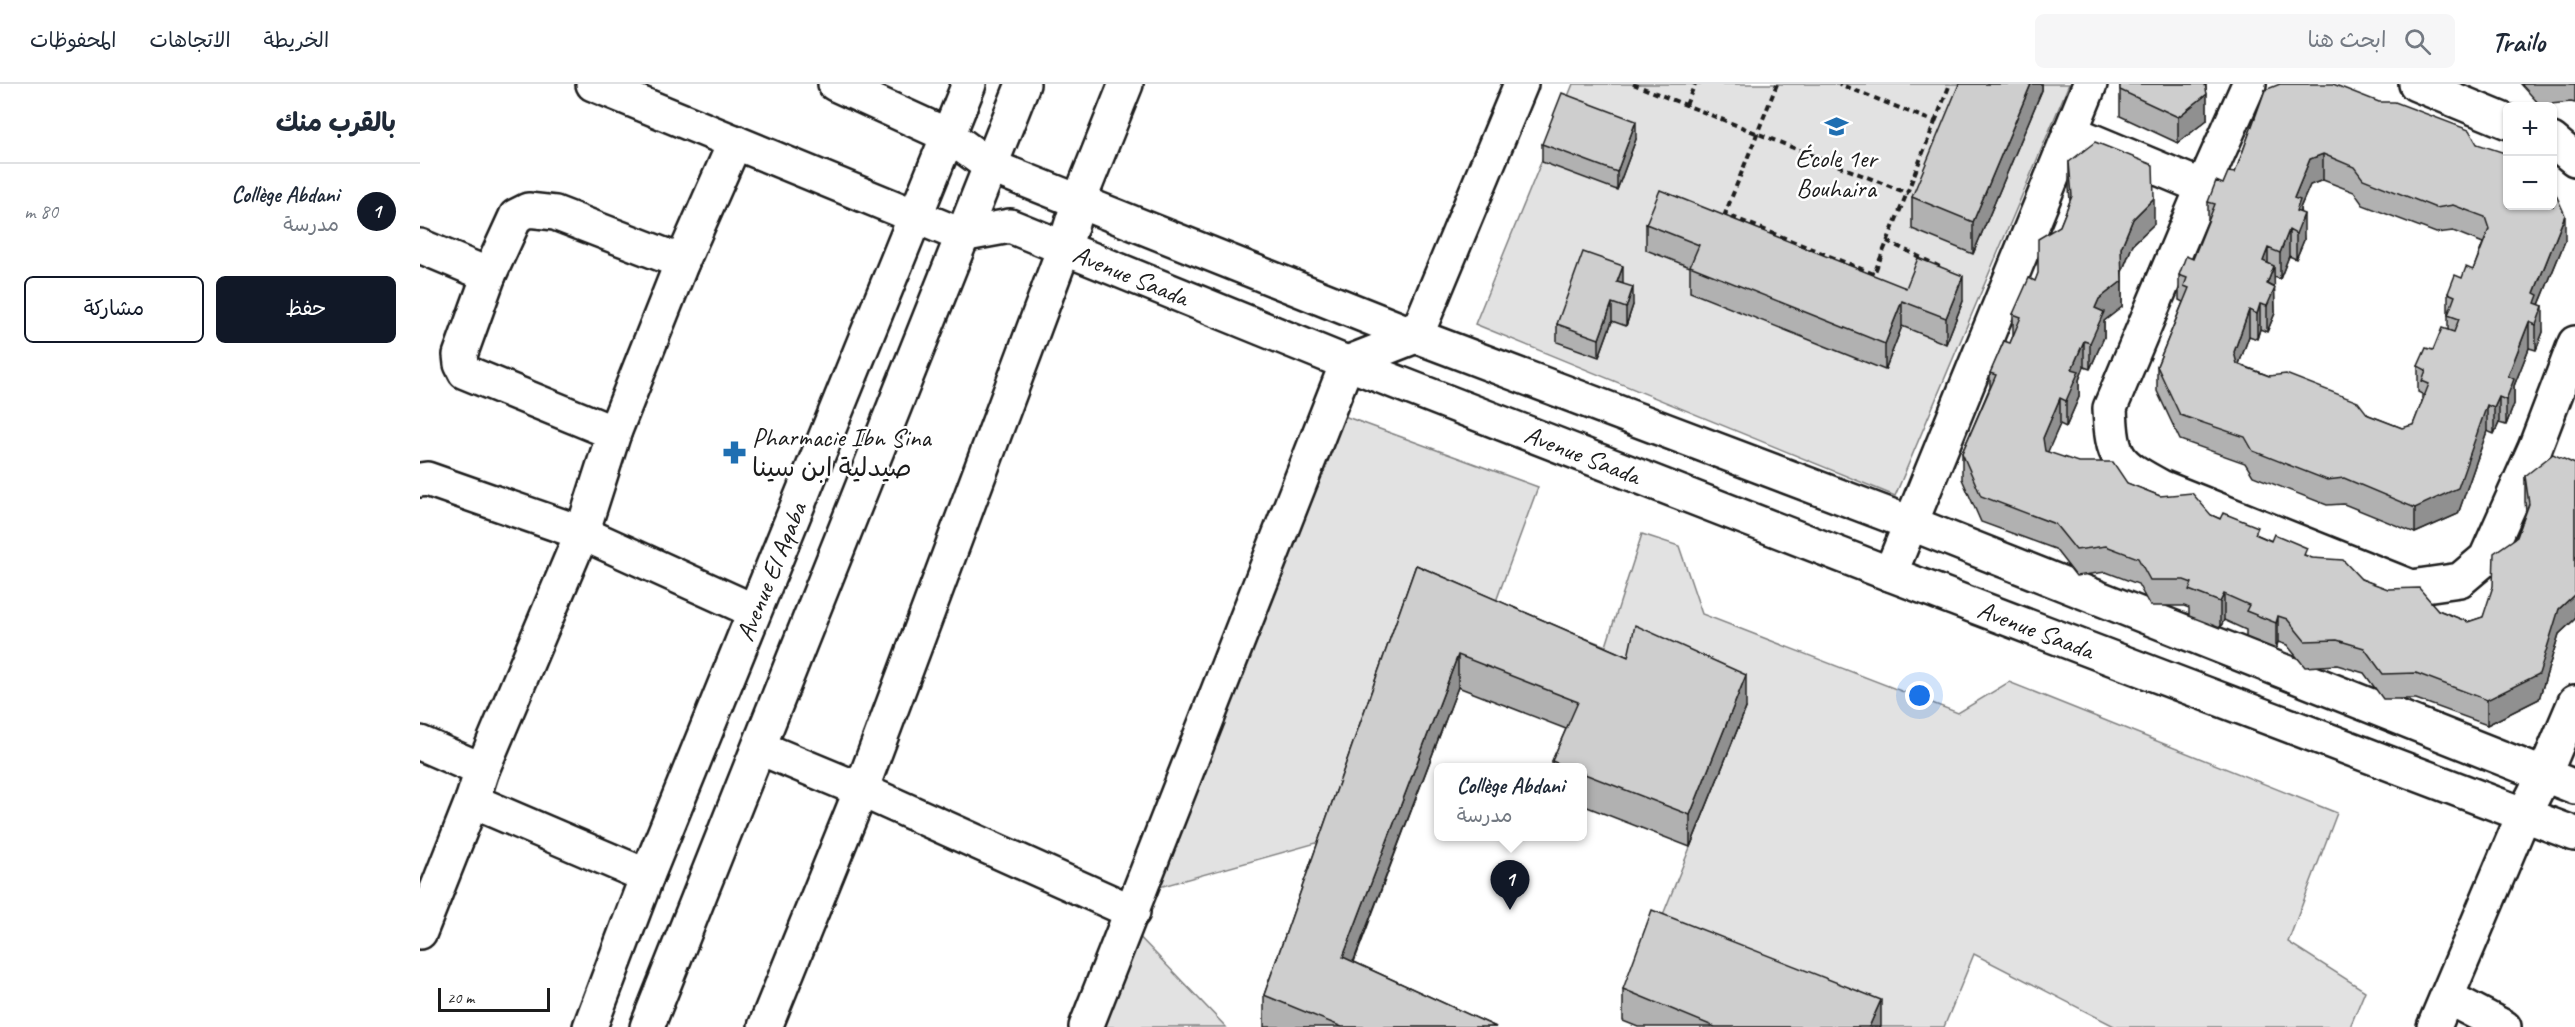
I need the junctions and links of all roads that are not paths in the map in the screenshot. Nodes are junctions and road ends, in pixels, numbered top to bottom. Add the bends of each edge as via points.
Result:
1 (593, 84) edge
2 (835, 84) edge
3 (969, 84) edge
4 (1023, 84) edge
5 (1126, 84) edge
6 (1521, 84) edge
7 (2090, 84) edge
8 (2249, 84) edge
9 (2416, 84) edge
10 (2503, 120) edge
11 (2071, 132) junction
12 (949, 136) junction
13 (735, 142) junction
14 (2557, 143) edge
15 (2575, 159) edge
16 (990, 166) junction
17 (2203, 188) junction
18 (1079, 201) junction
19 (914, 216) junction
20 (961, 235) junction
21 (420, 246) edge
22 (1064, 248) junction
23 (681, 262) junction
24 (489, 275) junction
25 (1416, 336) junction
26 (2575, 343) edge
27 (1347, 363) junction
28 (614, 433) junction
29 (2535, 448) junction
30 (2565, 462) edge
31 (420, 480) edge
32 (1910, 523) junction
33 (582, 533) junction
34 (1890, 574) junction
35 (754, 611) junction
36 (2575, 702) edge
37 (420, 743) edge
38 (760, 748) junction
39 (482, 770) junction
40 (2544, 775) junction
41 (2575, 787) edge
42 (861, 790) junction
43 (472, 801) junction
44 (2524, 813) junction
45 (2575, 834) edge
46 (433, 867) edge
47 (647, 876) junction
48 (1133, 912) junction
49 (420, 932) edge
50 (2447, 997) junction
51 (590, 1027) edge
52 (647, 1027) edge
53 (765, 1027) edge
54 (1086, 1027) edge
55 (2434, 1027) edge
56 (2504, 1027) edge

1 - 13 street
2 - 12 street, Avenue Saada
3 - 12 street, Avenue El Aqaba
4 - 16 street
5 - 18 street
6 - 25 street
7 - 11 street
8 - 17 street
9 - 10 street
11 - 17 street
11 - 32 street
12 - 16 street, Avenue Saada
12 - 19 street, Avenue El Aqaba
13 - 19 street
13 - 23 street
14 - 15 street
16 - 18 street, Avenue Saada
16 - 20 street
17 - 29 street via 2110,408 2112,443 2126,468 2161,488 2410,587 2460,580 2486,558
18 - 22 street
18 - 25 street, Avenue Saada
19 - 20 street
19 - 35 street, Avenue El Aqaba
20 - 22 street, Avenue Saada via 1010,226
20 - 38 street
21 - 24 street
22 - 27 street, Avenue Saada
22 - 42 street
23 - 24 street via 555,213 528,210 516,216
23 - 28 street
24 - 28 street via 460,356 465,372
25 - 27 street
25 - 32 street, Avenue Saada
26 - 29 street
27 - 34 street, Avenue Saada
27 - 48 street
28 - 33 street
29 - 30 street
31 - 33 street via 427,479
32 - 34 street
32 - 40 street, Avenue Saada
33 - 35 street
33 - 39 street
34 - 44 street, Avenue Saada
35 - 47 street, Avenue El Aqaba
36 - 40 street
37 - 39 street
38 - 42 street
38 - 52 street
39 - 43 street
40 - 41 street, Avenue Saada
40 - 44 street
42 - 48 street
42 - 53 street
43 - 46 street
43 - 47 street
44 - 45 street, Avenue Saada
44 - 50 street
46 - 49 street
47 - 51 street, Avenue El Aqaba
48 - 54 street
50 - 55 street
50 - 56 street

